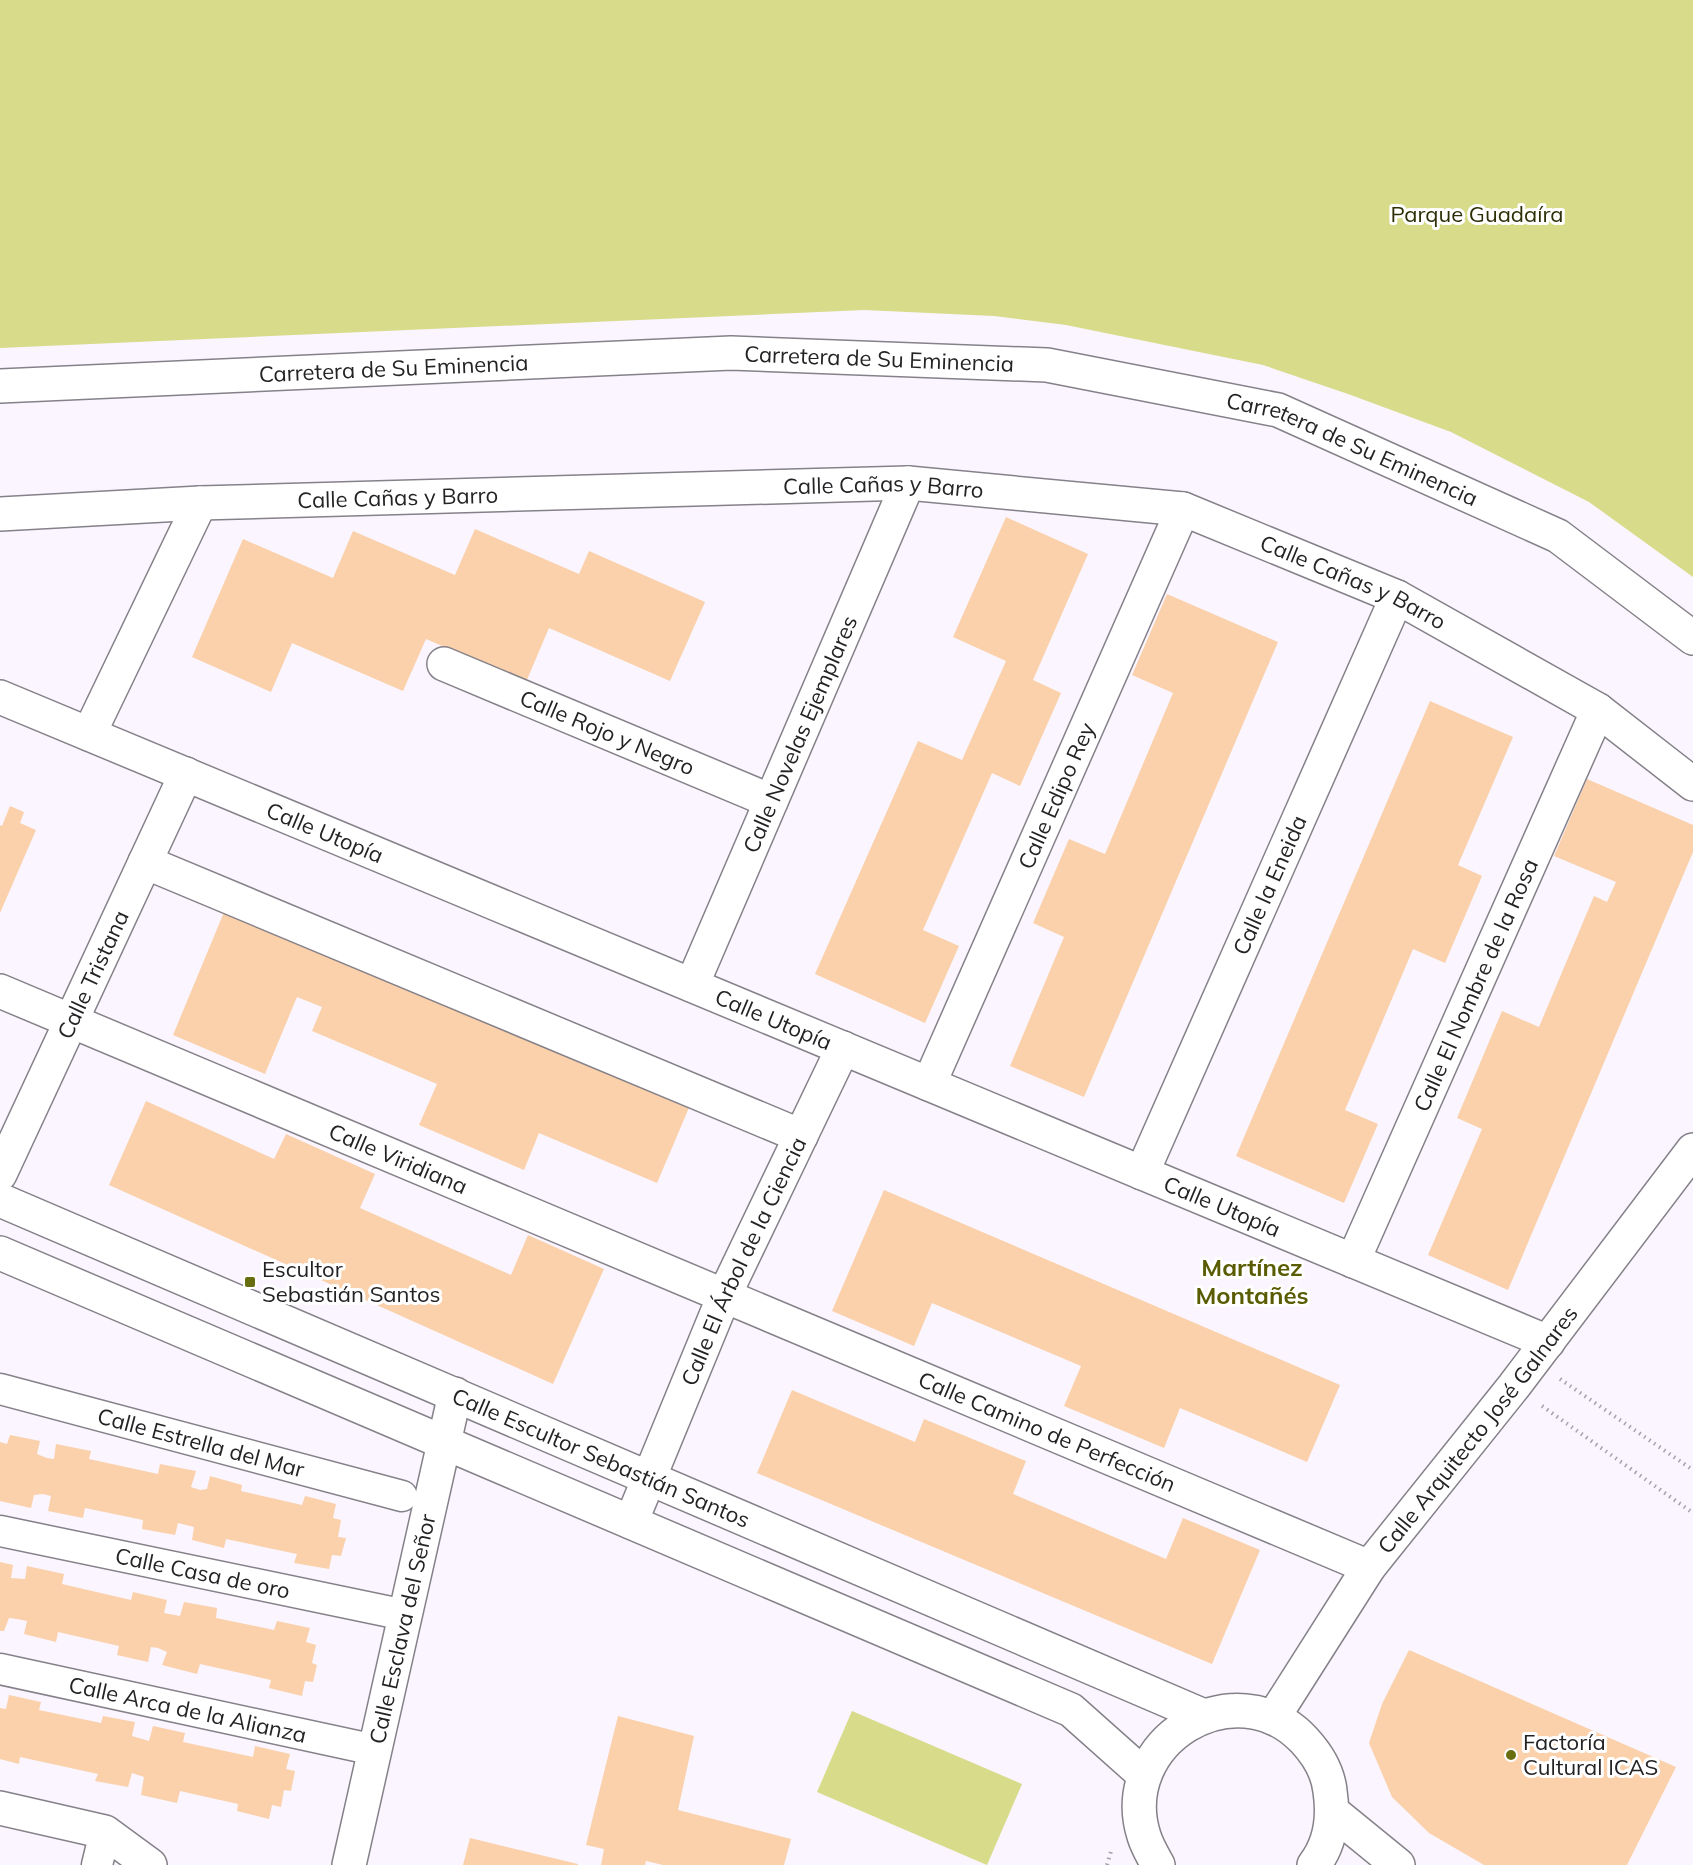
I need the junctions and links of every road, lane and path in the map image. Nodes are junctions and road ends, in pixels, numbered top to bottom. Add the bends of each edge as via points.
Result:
1 (0, 386) edge
2 (908, 483) junction
3 (200, 503) junction
4 (1183, 509) junction
5 (0, 514) edge
6 (1397, 597) junction
7 (1693, 638) edge
8 (444, 664) dead end
9 (0, 697) edge
10 (1598, 710) junction
11 (89, 734) junction
12 (186, 774) junction
13 (1693, 784) edge
14 (771, 801) junction
15 (145, 862) junction
16 (692, 985) junction
17 (0, 991) edge
18 (71, 1021) junction
19 (843, 1048) junction
20 (928, 1084) junction
21 (801, 1136) junction
22 (1693, 1150) edge
23 (1142, 1173) junction
24 (0, 1174) edge
25 (0, 1200) edge
26 (0, 1252) edge
27 (1353, 1261) junction
28 (724, 1296) junction
29 (1540, 1351) junction
30 (1514, 1386) junction
31 (0, 1388) edge
32 (455, 1394) junction
33 (444, 1442) junction
34 (1693, 1470) edge
35 (648, 1477) junction
36 (402, 1496) dead end
37 (1693, 1513) edge
38 (631, 1522) junction
39 (0, 1531) edge
40 (1369, 1568) junction
41 (405, 1615) junction
42 (0, 1669) edge
43 (1204, 1716) junction
44 (1273, 1718) junction
45 (375, 1750) junction
46 (1144, 1775) junction
47 (0, 1808) edge
48 (1333, 1812) junction
49 (105, 1832) junction
50 (97, 1865) edge
51 (150, 1865) edge
52 (349, 1865) edge
53 (1158, 1865) edge
54 (1314, 1865) edge
55 (1398, 1865) edge

1 - 7 street, Carretera de Su Eminencia via 731,354 1047,364 1278,410 1558,536
2 - 3 street, Calle Cañas y Barro
2 - 4 street, Calle Cañas y Barro
2 - 14 street, Calle Novelas Ejemplares
3 - 5 street, Calle Cañas y Barro
3 - 11 street
4 - 6 street, Calle Cañas y Barro
4 - 20 street, Calle Edipo Rey
6 - 10 street, Calle Cañas y Barro
6 - 23 street, Calle la Eneida
8 - 14 street, Calle Rojo y Negro
9 - 11 street, Calle Utopía
10 - 13 street, Calle Cañas y Barro
10 - 27 street, Calle El Nombre de la Rosa
11 - 12 street, Calle Utopía
12 - 15 street, Calle Tristana
12 - 16 street, Calle Utopía
14 - 16 street, Calle Novelas Ejemplares
15 - 18 street, Calle Tristana
15 - 21 street
16 - 19 street, Calle Utopía
17 - 18 street, Calle Viridiana
18 - 24 street, Calle Tristana
18 - 28 street, Calle Viridiana
19 - 20 street, Calle Utopía
19 - 21 street, Calle El Árbol de la Ciencia
20 - 23 street, Calle Utopía
21 - 28 street, Calle El Árbol de la Ciencia
22 - 29 street, Calle Arquitecto José Galnares
23 - 27 street, Calle Utopía
25 - 32 street, Calle Escultor Sebastián Santos
26 - 33 street
27 - 29 street, Calle Utopía
28 - 35 street, Calle El Árbol de la Ciencia
28 - 40 street, Calle Camino de Perfección
29 - 30 street, Calle Arquitecto José Galnares
29 - 34 path
30 - 37 path
30 - 40 street, Calle Arquitecto José Galnares
31 - 36 street, Calle Estrella del Mar
32 - 33 street, Calle Esclava del Señor
32 - 35 street, Calle Escultor Sebastián Santos
33 - 38 street
33 - 41 street, Calle Esclava del Señor
35 - 38 street, Calle El Árbol de la Ciencia
35 - 43 street, Calle Escultor Sebastián Santos
38 - 46 street via 1071,1710
39 - 41 street, Calle Casa de oro
40 - 44 street, Calle Arquitecto José Galnares
41 - 45 street, Calle Esclava del Señor
42 - 45 street, Calle Arca de la Alianza
43 - 44 street via 1251,1711
43 - 46 street via 1179,1729 1158,1749
44 - 48 street via 1296,1732 1315,1751 1329,1780
45 - 52 street, Calle Esclava del Señor
46 - 53 street via 1139,1805 1144,1836
47 - 49 street
48 - 54 street via 1329,1836
48 - 55 street
49 - 50 street
49 - 51 street

